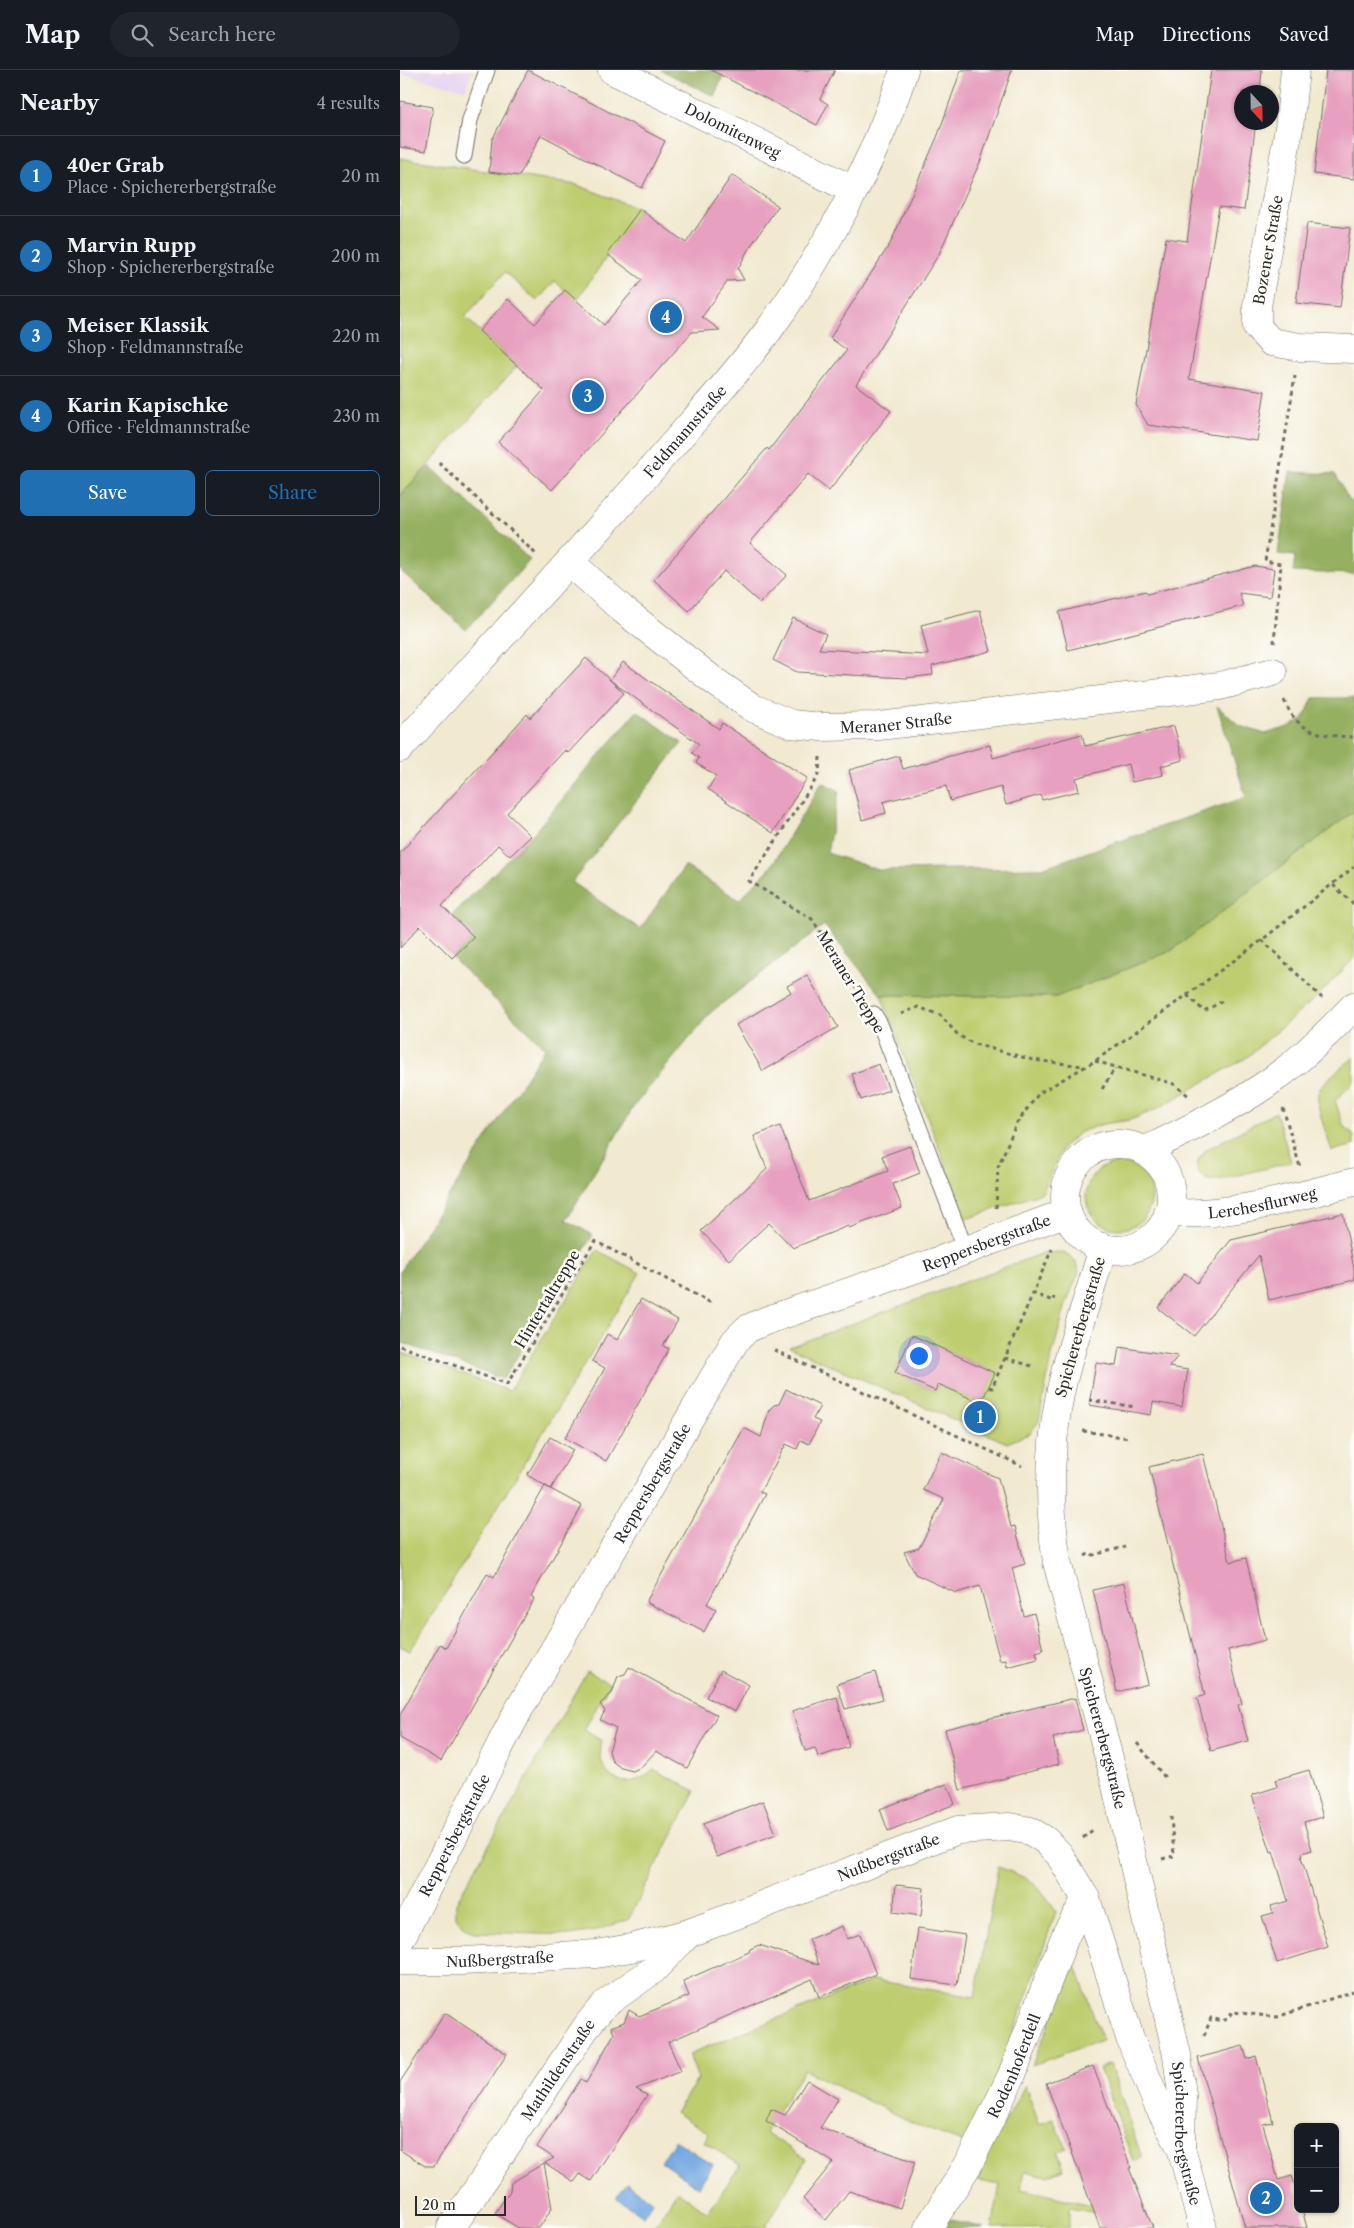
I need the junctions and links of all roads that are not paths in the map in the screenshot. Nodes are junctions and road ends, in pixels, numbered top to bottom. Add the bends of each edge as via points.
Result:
1 (487, 70) edge
2 (612, 70) edge
3 (904, 70) edge
4 (1295, 70) edge
5 (464, 156) dead end
6 (853, 190) junction
7 (1354, 349) edge
8 (570, 562) junction
9 (1273, 672) dead end
10 (400, 748) edge
11 (1354, 1006) edge
12 (877, 1019) road end
13 (1144, 1151) junction
14 (1354, 1182) edge
15 (1067, 1212) junction
16 (1168, 1213) junction
17 (1103, 1247) junction
18 (966, 1250) junction
19 (1086, 1899) junction
20 (689, 1933) junction
21 (400, 1940) edge
22 (400, 1961) edge
23 (1181, 2148) junction
24 (450, 2228) edge
25 (928, 2228) edge
26 (1203, 2228) edge

1 - 5 lane via 470,120
2 - 6 street, Dolomitenweg
3 - 6 street, Feldmannstraße
4 - 7 street, Bozener Straße via 1289,128 1257,306 1257,327 1271,342 1300,347
6 - 8 street, Feldmannstraße via 833,228 766,333 710,403
8 - 9 street, Meraner Straße via 622,609 714,681 753,708 791,724 821,727 889,725 1220,686
8 - 10 street, Feldmannstraße
11 - 13 street via 1274,1079 1204,1121
12 - 18 lane, Meraner Treppe
13 - 15 street, Spichererbergstraße via 1126,1144 1106,1145 1088,1153 1073,1169 1066,1186
13 - 16 street, Spichererbergstraße via 1165,1172 1170,1185
14 - 16 street, Lerchesflurweg via 1234,1210 1194,1215
15 - 17 street, Spichererbergstraße via 1080,1235
15 - 18 street, Reppersbergstraße
16 - 17 street, Spichererbergstraße via 1158,1231 1142,1244 1116,1250
17 - 23 street, Spichererbergstraße via 1060,1396 1050,1479 1052,1526 1058,1562 1114,1777 1177,2055 1182,2095
18 - 21 street, Reppersbergstraße via 765,1321 747,1329 735,1340 518,1711
19 - 20 street, Nußbergstraße via 1059,1854 1030,1831 1010,1827 958,1830
19 - 23 street, Nußbergstraße via 1130,2038 1158,2106
19 - 25 street, Rodenhoferdell via 1066,1934 1011,2076 968,2165
20 - 22 street, Nußbergstraße via 596,1954
20 - 24 street, Mathildenstraße via 653,1970 605,2004
23 - 26 street, Spichererbergstraße

